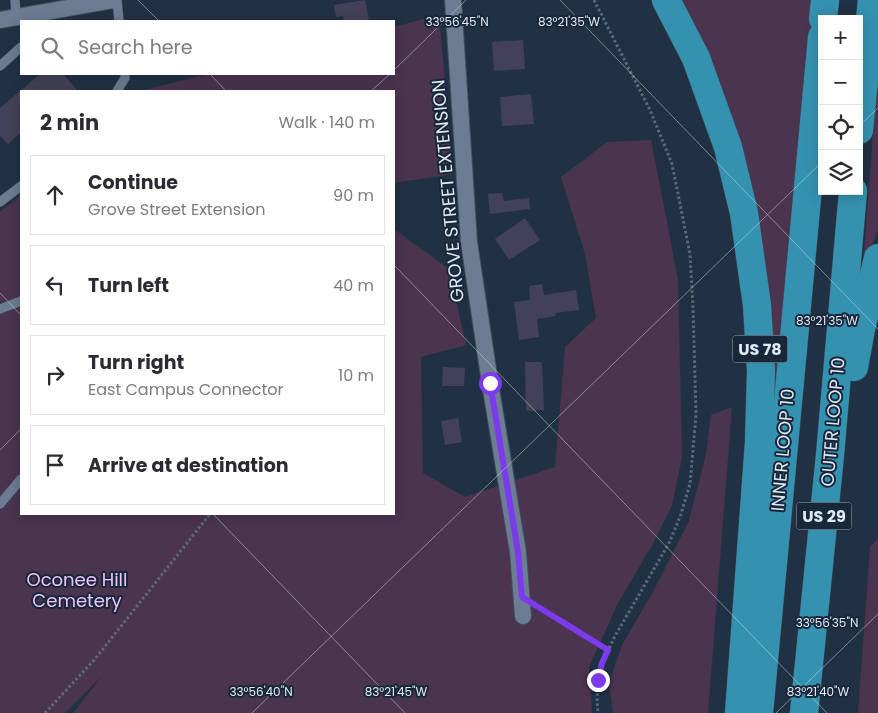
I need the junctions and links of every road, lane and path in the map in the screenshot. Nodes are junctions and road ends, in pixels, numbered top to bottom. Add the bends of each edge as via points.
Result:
1 (15, 0) edge
2 (115, 0) edge
3 (453, 0) edge
4 (594, 0) edge
5 (666, 0) edge
6 (825, 0) edge
7 (872, 0) edge
8 (823, 15) edge
9 (24, 18) edge
10 (0, 20) edge
11 (120, 20) edge
12 (20, 48) edge
13 (820, 60) edge
14 (0, 66) edge
15 (125, 75) edge
16 (118, 90) edge
17 (862, 105) edge
18 (20, 187) edge
19 (854, 195) edge
20 (0, 202) edge
21 (878, 258) edge
22 (20, 301) edge
23 (0, 309) edge
24 (830, 455) junction
25 (20, 480) edge
26 (12, 488) junction
27 (0, 494) edge
28 (0, 504) edge
29 (209, 515) edge
30 (522, 597) junction
31 (523, 616) dead end
32 (608, 650) junction
33 (45, 713) edge
34 (598, 713) edge
35 (739, 713) edge
36 (759, 713) edge
37 (804, 713) edge

1 - 9 lane
2 - 9 street
2 - 11 lane
3 - 30 street, GROVE STREET EXTENSION via 469,242 518,552
4 - 32 path via 650,110 672,164 690,254 696,415 690,484 680,516 669,543
5 - 35 highway, US 78 via 696,58 728,147 744,213 757,305 761,371 759,442
6 - 8 highway
7 - 17 highway
9 - 10 street
12 - 14 lane
13 - 36 highway, INNER LOOP 10 / US 29
15 - 16 lane
18 - 20 lane
19 - 24 highway, OUTER LOOP 10 / US 29
21 - 24 highway via 844,423
22 - 23 lane
24 - 37 highway, OUTER LOOP 10 / US 29
25 - 26 lane
26 - 27 lane
26 - 28 lane
29 - 33 path via 95,659
30 - 31 street, GROVE STREET EXTENSION
30 - 32 path
32 - 34 path via 598,680

